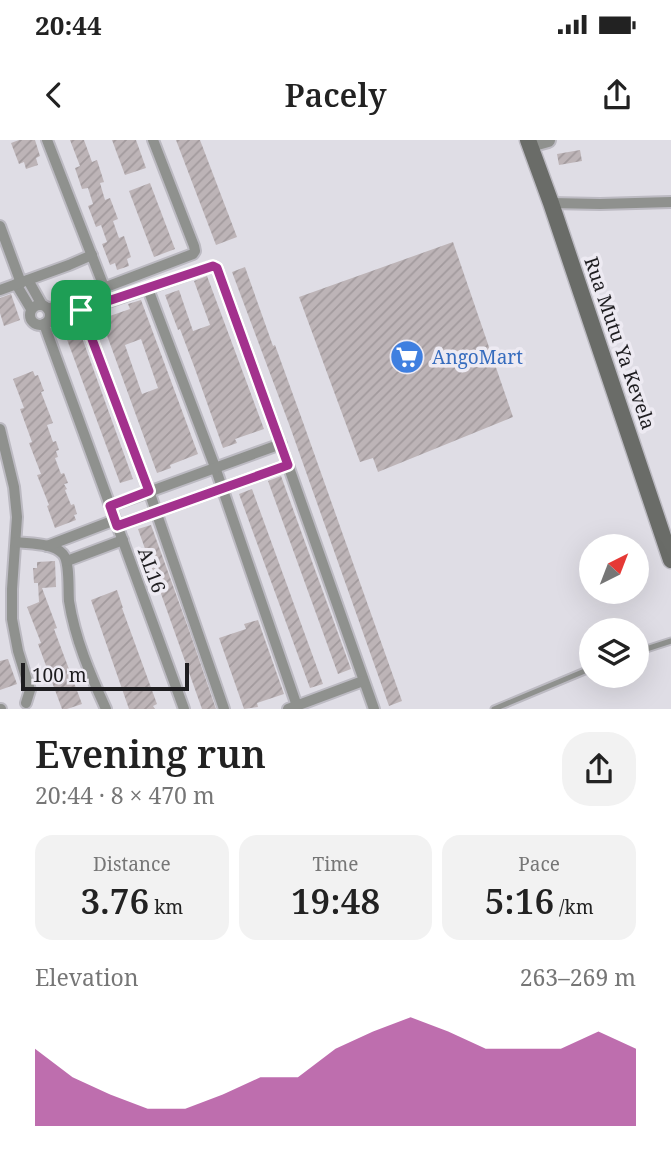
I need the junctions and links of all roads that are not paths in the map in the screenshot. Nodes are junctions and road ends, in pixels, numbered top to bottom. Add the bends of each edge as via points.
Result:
1 (47, 140) edge
2 (153, 140) edge
3 (548, 140) edge
4 (529, 142) edge
5 (671, 202) edge
6 (551, 203) junction
7 (0, 226) edge
8 (92, 256) junction
9 (22, 282) junction
10 (104, 287) junction
11 (148, 289) junction
12 (0, 290) edge
13 (41, 308) junction
14 (81, 310) junction
15 (44, 324) junction
16 (0, 429) edge
17 (281, 444) junction
18 (288, 465) junction
19 (215, 467) junction
20 (222, 488) junction
21 (149, 491) junction
22 (110, 506) junction
23 (156, 512) junction
24 (116, 523) junction
25 (123, 540) junction
26 (16, 542) junction
27 (668, 542) edge
28 (47, 546) junction
29 (671, 560) edge
30 (67, 561) junction
31 (671, 641) edge
32 (649, 648) edge
33 (579, 673) edge
34 (363, 681) junction
35 (26, 703) dead end
36 (293, 708) edge
37 (106, 709) edge
38 (184, 709) edge
39 (224, 709) edge
40 (374, 709) edge
41 (494, 709) edge

1 - 8 street
2 - 10 street via 195,251
3 - 4 street
4 - 6 main road, Rua Mutu Ya Kevela
5 - 6 street
6 - 27 main road, Rua Mutu Ya Kevela
7 - 9 street
8 - 9 street
8 - 10 street
9 - 12 street
9 - 13 street
10 - 13 street
11 - 14 street
11 - 17 street via 217,268
11 - 19 street
13 - 15 street via 50,317
13 - 15 street, AL16 via 30,316 32,322
14 - 15 street
14 - 21 street
15 - 22 street, AL16
16 - 26 street via 14,487
17 - 18 street
17 - 19 street
18 - 20 street
18 - 34 street
19 - 20 street
19 - 21 street
20 - 23 street
20 - 36 street
21 - 22 street
21 - 23 street
22 - 24 street, AL16
23 - 24 street
23 - 39 street
24 - 25 street, AL16
24 - 28 street
25 - 30 street
25 - 38 street, AL16
26 - 28 street
26 - 35 street via 12,619 30,690
27 - 29 main road, Rua Mutu Ya Kevela
28 - 30 street via 59,550
30 - 37 street via 74,626
31 - 32 lane
33 - 41 lane
34 - 36 street
34 - 40 street

